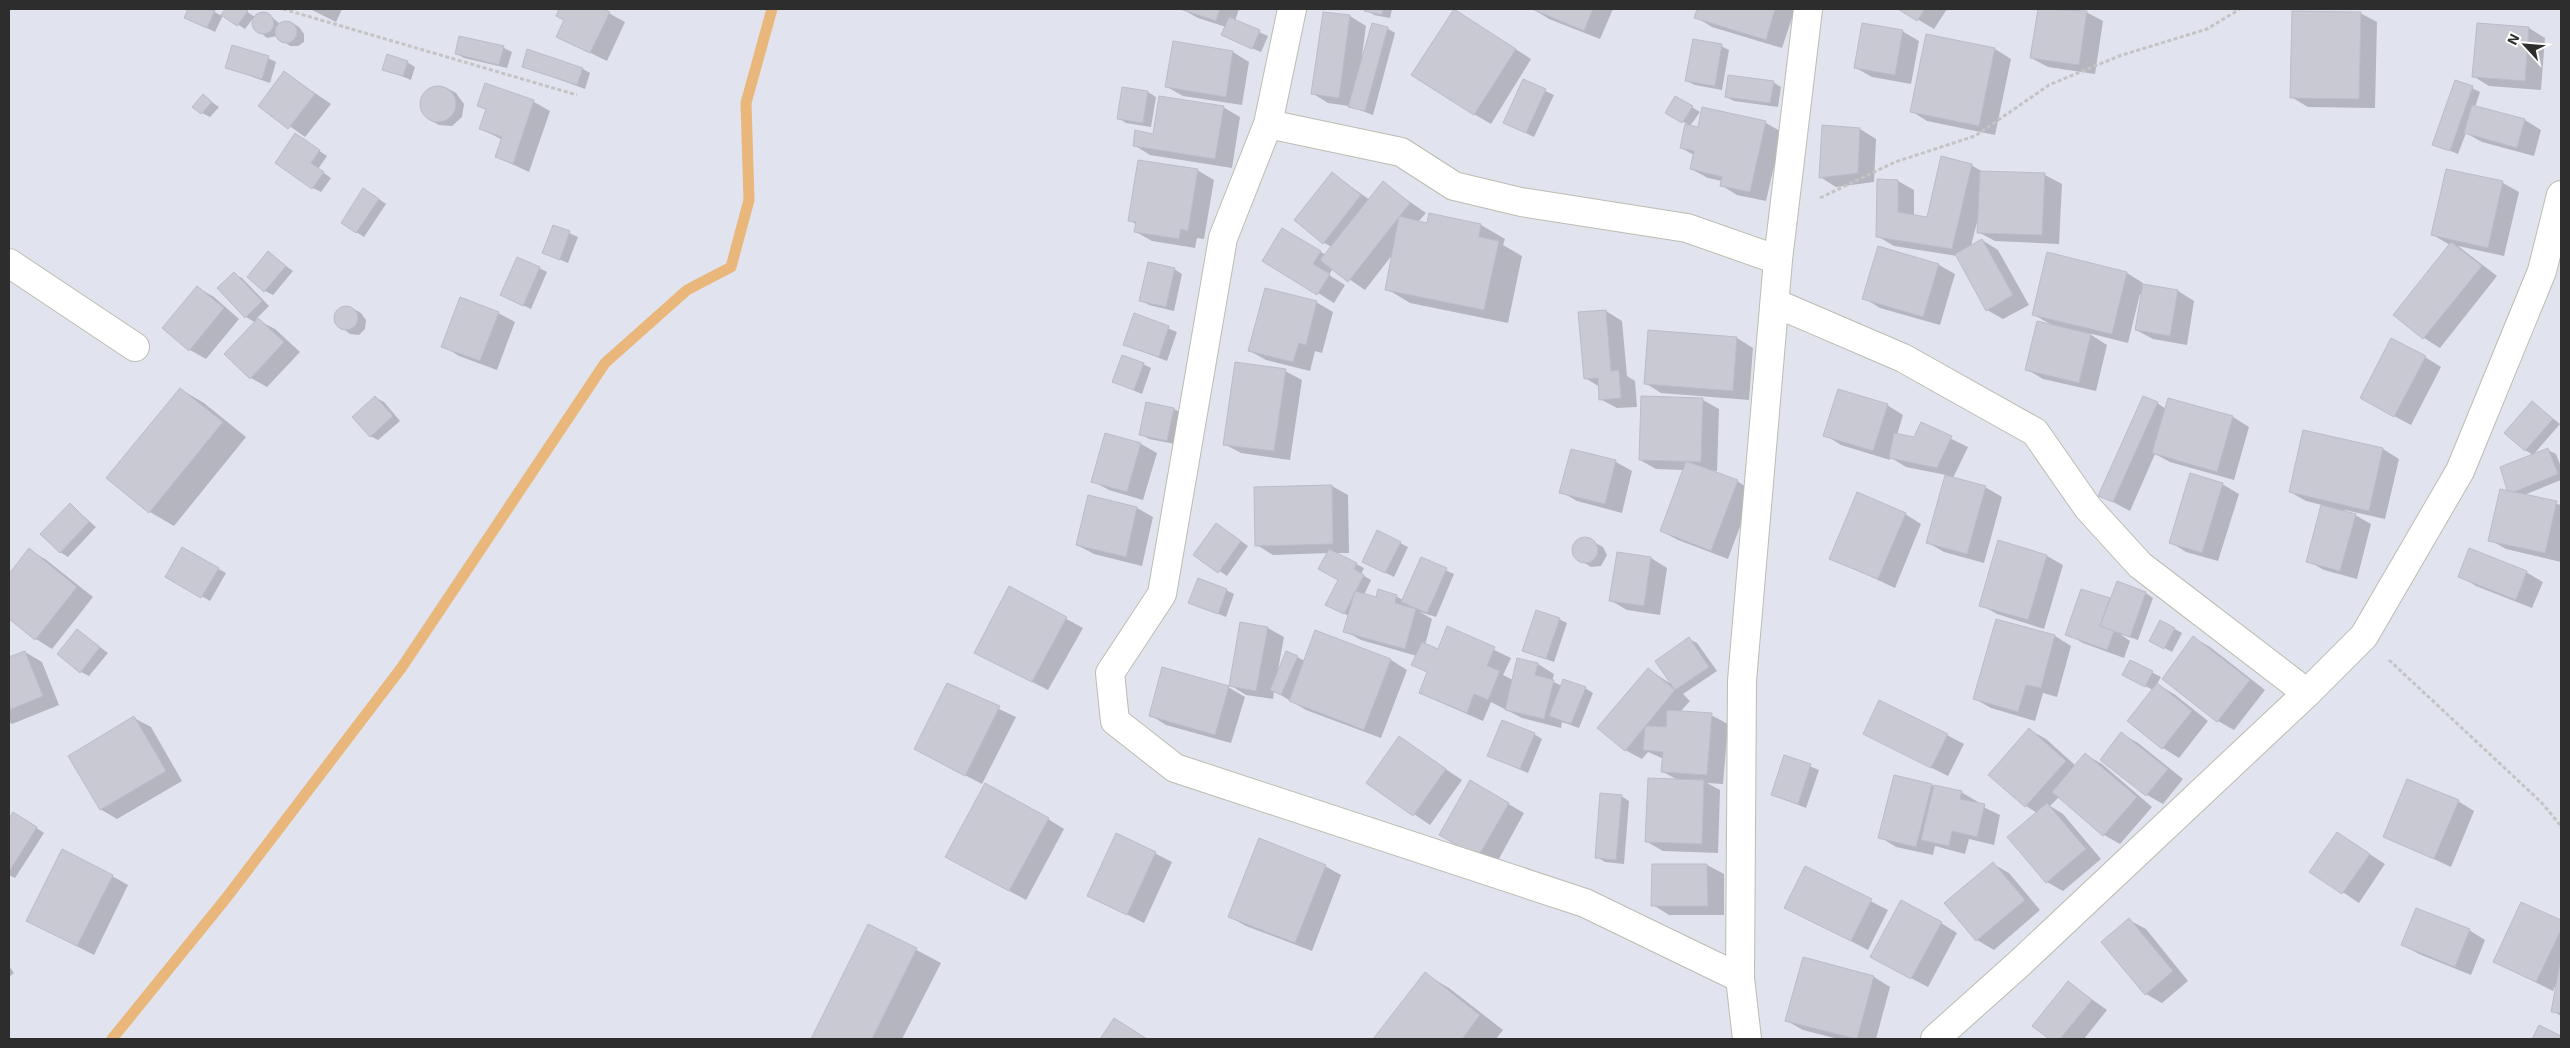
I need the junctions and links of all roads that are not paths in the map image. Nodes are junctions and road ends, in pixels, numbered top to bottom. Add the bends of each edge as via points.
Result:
1 (1292, 9) edge
2 (1808, 9) edge
3 (1268, 124) junction
4 (2561, 195) edge
5 (1778, 260) junction
6 (9, 263) edge
7 (1775, 303) junction
8 (135, 347) dead end
9 (2307, 693) junction
10 (1740, 978) junction
11 (1747, 1039) edge
12 (1935, 1039) edge

1 - 3 street
2 - 5 street
3 - 5 street via 1401,152 1454,186 1521,202 1687,228
3 - 10 street via 1223,238 1162,594 1110,673 1115,721 1175,768 1585,902
4 - 9 street via 2542,271 2460,471 2364,636
5 - 7 street
6 - 8 street
7 - 9 street via 1903,358 2035,432 2088,508 2140,565
7 - 10 street via 1742,681
9 - 12 street
10 - 11 street

